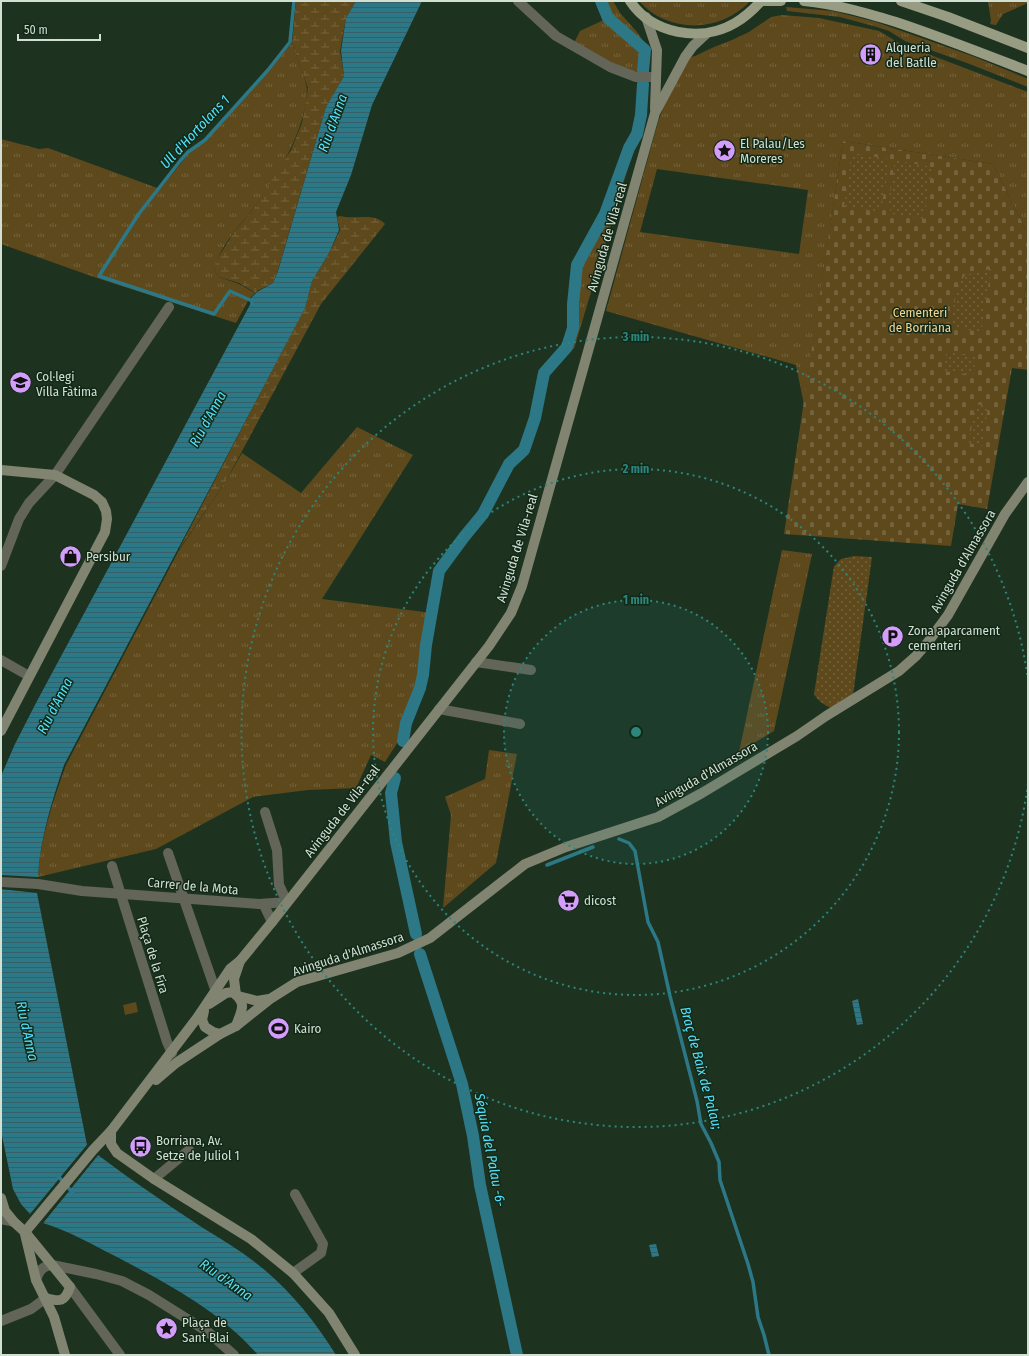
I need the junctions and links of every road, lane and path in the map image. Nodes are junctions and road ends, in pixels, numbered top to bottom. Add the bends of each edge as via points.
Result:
1 (518, 1) edge
2 (630, 1) edge
3 (761, 1) edge
4 (781, 1) edge
5 (804, 1) edge
6 (900, 1) edge
7 (646, 17) junction
8 (706, 34) junction
9 (1028, 48) edge
10 (1028, 71) edge
11 (656, 77) junction
12 (655, 113) junction
13 (169, 307) dead end
14 (1, 470) edge
15 (55, 475) junction
16 (1028, 482) edge
17 (1, 566) edge
18 (1, 660) edge
19 (476, 662) junction
20 (531, 670) dead end
21 (29, 676) junction
22 (439, 709) junction
23 (520, 724) dead end
24 (1, 731) edge
25 (265, 812) dead end
26 (168, 854) dead end
27 (112, 866) dead end
28 (1, 882) edge
29 (120, 893) junction
30 (184, 898) junction
31 (287, 902) junction
32 (264, 905) junction
33 (272, 922) junction
34 (240, 961) junction
35 (215, 989) junction
36 (237, 995) junction
37 (270, 999) junction
38 (205, 1008) junction
39 (236, 1026) junction
40 (220, 1034) junction
41 (172, 1053) junction
42 (140, 1094) junction
43 (111, 1131) junction
44 (188, 1150) dead end
45 (154, 1180) junction
46 (295, 1194) dead end
47 (1, 1198) edge
48 (1, 1219) edge
49 (14, 1222) junction
50 (24, 1232) junction
51 (52, 1265) junction
52 (293, 1273) junction
53 (36, 1280) junction
54 (70, 1286) junction
55 (46, 1298) junction
56 (1, 1321) edge
57 (65, 1355) edge
58 (120, 1355) edge
59 (234, 1355) edge
60 (356, 1355) edge

1 - 11 street via 556,36 610,67 636,77
2 - 7 main road
3 - 4 main road
3 - 8 main road via 749,14 734,24
5 - 10 main road via 864,12 942,37
6 - 9 main road via 955,19
7 - 8 main road via 672,30
7 - 11 street, Avinguda de Vila-real via 657,50
8 - 12 street, Avinguda de Vila-real via 684,57
11 - 12 street, Avinguda de Vila-real
12 - 19 street, Avinguda de Vila-real via 522,586 511,613
13 - 15 street
14 - 15 street
15 - 17 street via 29,503 19,519
15 - 21 street via 94,495 102,502 107,519 105,532
16 - 37 street, Avinguda d'Almassora via 1005,514 948,615 916,656 899,671 797,736 658,817 566,846 525,864 430,938 398,953 297,982
18 - 21 street
19 - 20 street
19 - 22 street, Avinguda de Vila-real
21 - 24 street
22 - 23 street
22 - 31 street, Avinguda de Vila-real
25 - 31 street via 277,850 279,885
26 - 30 street
27 - 29 street, Plaça de la Fira
28 - 29 street
29 - 30 street, Carrer de la Mota
29 - 41 street, Plaça de la Fira via 166,1042
30 - 32 street, Carrer de la Mota
30 - 35 street
31 - 32 street, Carrer de la Mota
31 - 33 street, Avinguda de Vila-real
32 - 33 street
33 - 34 street, Avinguda de Vila-real
34 - 35 street, Avinguda de Vila-real via 230,969
34 - 36 street, Avinguda de Vila-real via 234,979
35 - 38 street, Avinguda de Vila-real
36 - 37 street via 257,1001
36 - 38 street, Avinguda de Vila-real via 233,992 226,993
36 - 39 street, Avinguda de Vila-real via 243,1008
37 - 39 street, Avinguda d'Almassora
38 - 40 street via 202,1020 205,1027
38 - 41 street, Avinguda de Vila-real
39 - 40 street, Avinguda d'Almassora
40 - 42 street, Avinguda d'Almassora via 176,1063
41 - 42 street
42 - 43 street
43 - 45 street via 111,1144 117,1153
43 - 50 street
44 - 45 street
45 - 52 street via 251,1239
46 - 52 street via 323,1244 321,1253
47 - 49 street via 5,1211
48 - 49 street
49 - 50 street
50 - 51 street
50 - 53 street
51 - 53 street via 39,1272
51 - 54 street
51 - 59 street via 121,1281 149,1295 208,1332
52 - 60 street via 329,1312
53 - 55 street
54 - 55 street via 68,1294 62,1300
54 - 58 street
55 - 56 street via 31,1309
55 - 57 street

